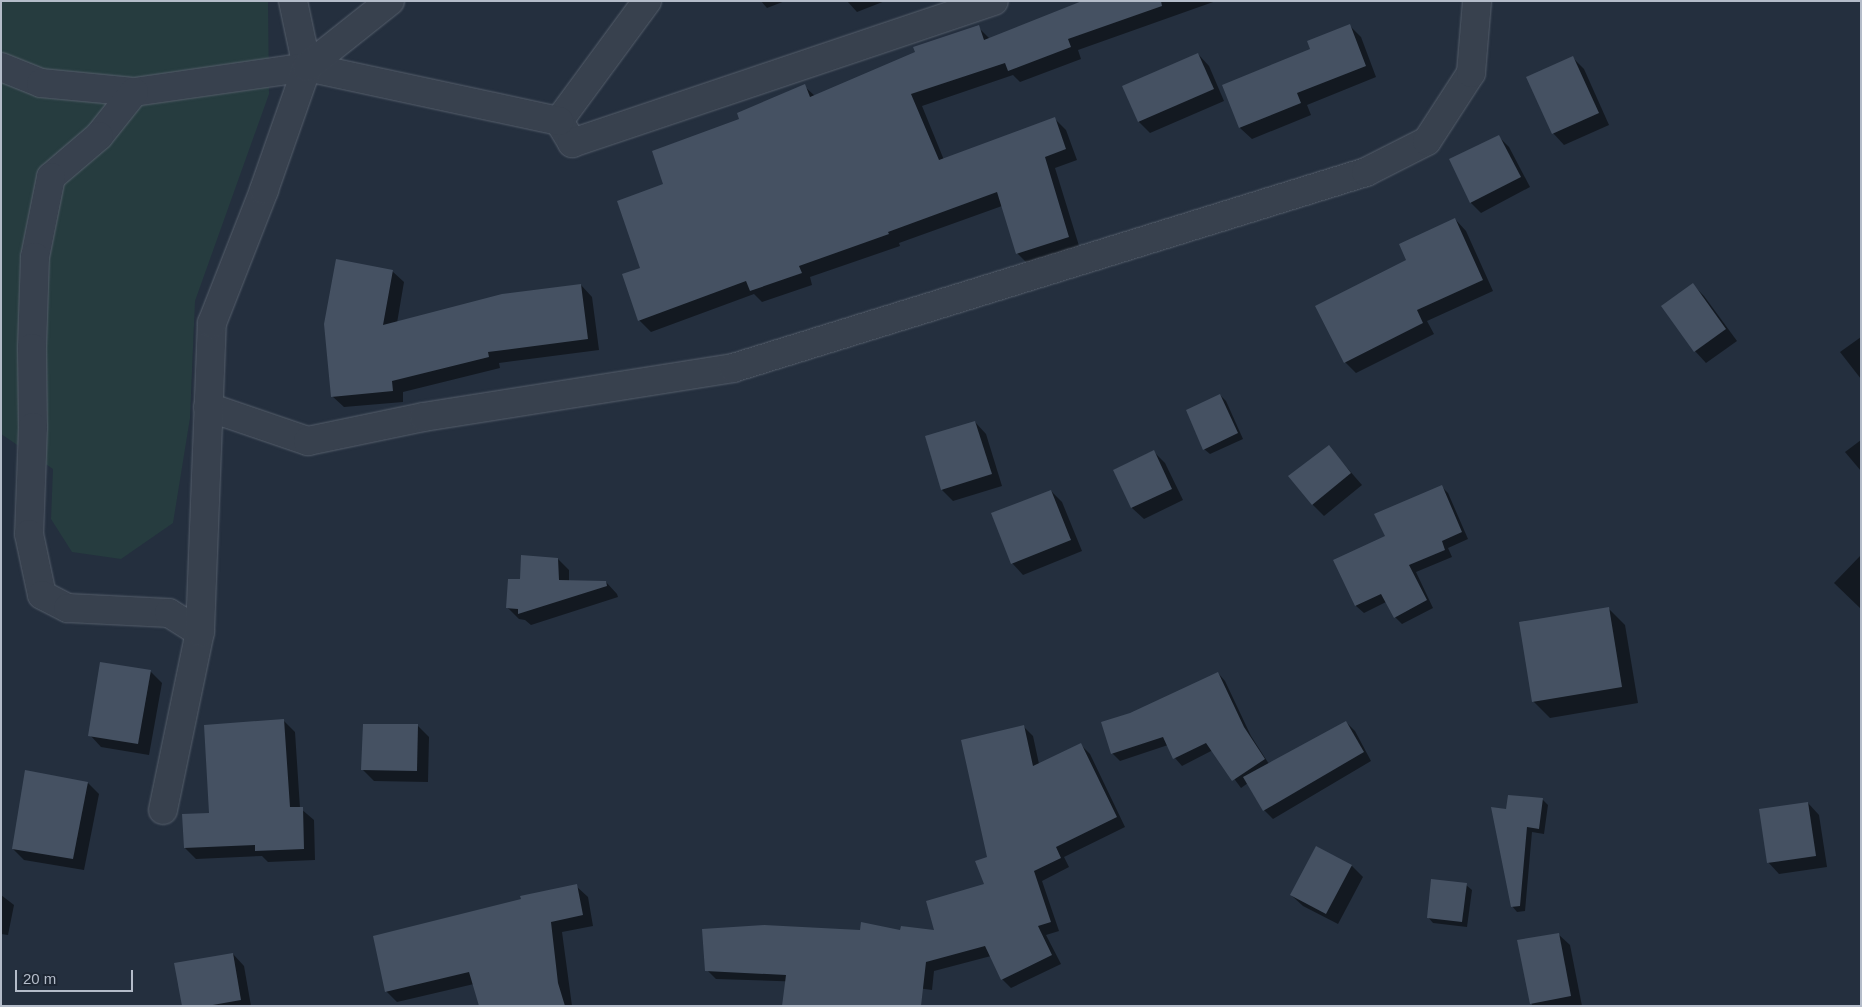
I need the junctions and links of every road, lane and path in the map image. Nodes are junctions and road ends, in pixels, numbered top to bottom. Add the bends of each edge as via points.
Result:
1 (293, 1) edge
2 (390, 1) edge
3 (647, 1) edge
4 (994, 1) edge
5 (1478, 1) edge
6 (1, 67) edge
7 (308, 67) junction
8 (134, 92) junction
9 (559, 121) junction
10 (208, 407) junction
11 (200, 632) junction
12 (163, 810) dead end

1 - 7 street
2 - 7 street
3 - 9 street
4 - 9 street via 572,143
5 - 10 street via 1470,73 1427,141 1357,175 733,368 424,417 308,441
6 - 8 street via 41,83
7 - 8 street
7 - 9 street
7 - 10 street via 212,323
8 - 11 street via 98,136 50,178 35,257 29,534 42,595 68,608 168,613
10 - 11 street
11 - 12 street

